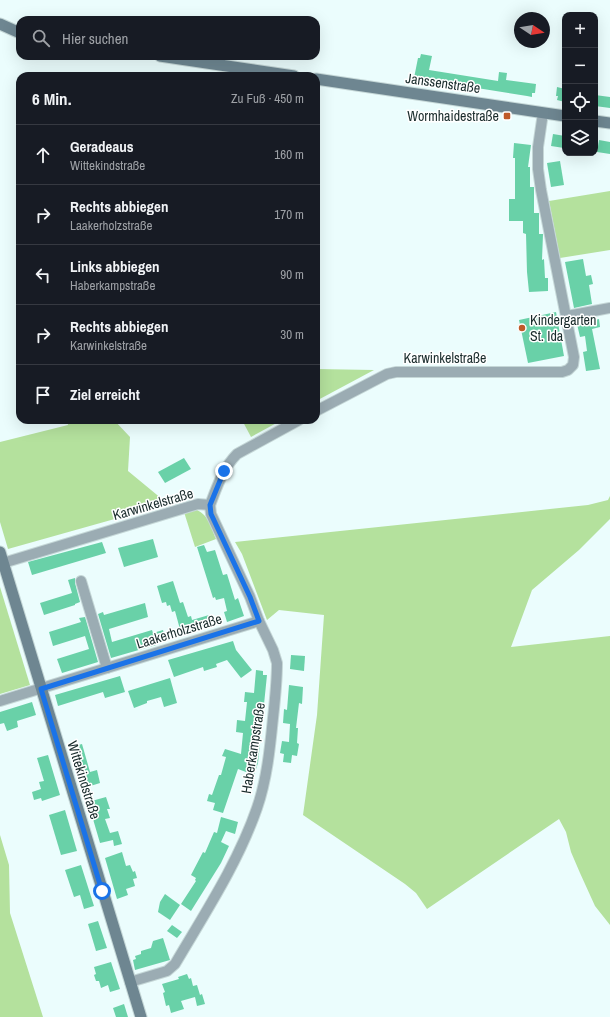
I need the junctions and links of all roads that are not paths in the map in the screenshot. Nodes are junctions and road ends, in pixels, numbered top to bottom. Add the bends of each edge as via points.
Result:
1 (0, 24) edge
2 (16, 30) edge
3 (187, 60) edge
4 (267, 72) edge
5 (320, 80) edge
6 (543, 113) junction
7 (562, 116) edge
8 (598, 121) edge
9 (610, 123) edge
10 (610, 308) edge
11 (567, 316) junction
12 (320, 409) edge
13 (292, 424) edge
14 (210, 505) junction
15 (0, 552) edge
16 (3, 563) junction
17 (81, 581) dead end
18 (259, 621) junction
19 (107, 668) junction
20 (41, 689) junction
21 (0, 702) edge
22 (130, 982) junction
23 (141, 1017) edge

1 - 2 main road
3 - 4 main road
5 - 6 main road, Janssenstraße
6 - 7 main road, Janssenstraße
6 - 11 street via 538,169
8 - 9 main road
10 - 11 street
11 - 12 street, Karwinkelstraße via 574,357 573,365 568,370 396,372 387,374
13 - 14 street, Karwinkelstraße via 237,454 224,471
14 - 16 street, Karwinkelstraße via 198,504
14 - 18 street, Haberkampstraße via 211,514
15 - 16 main road, Wittekindstraße
16 - 20 main road, Wittekindstraße
17 - 19 street
18 - 19 street, Laakerholzstraße
18 - 22 street, Haberkampstraße via 277,663 270,751 257,807 231,866 171,969
19 - 20 street, Laakerholzstraße
20 - 21 street, Laakerholzstraße
20 - 22 main road, Wittekindstraße
22 - 23 main road, Wittekindstraße

